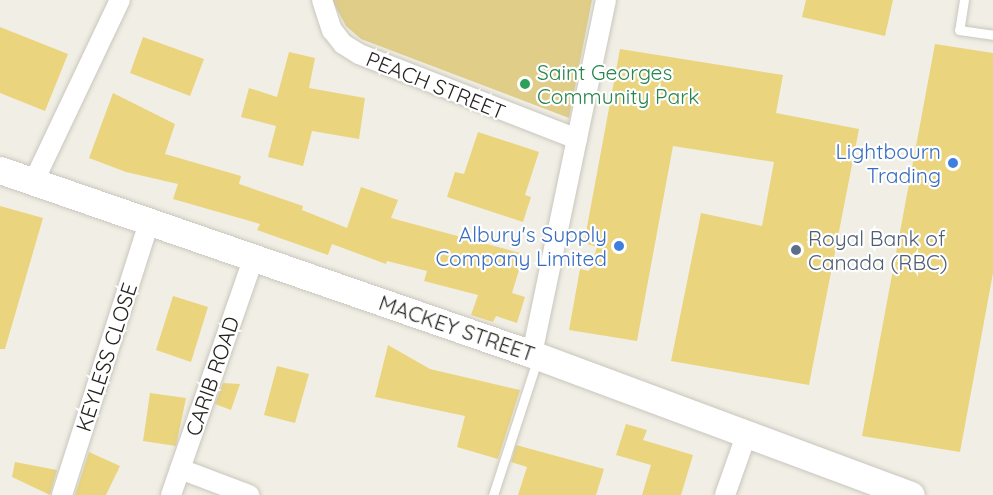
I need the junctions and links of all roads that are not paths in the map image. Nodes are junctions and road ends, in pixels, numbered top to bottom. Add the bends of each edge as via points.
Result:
1 (322, 0) edge
2 (606, 0) edge
3 (964, 0) edge
4 (115, 1) edge
5 (993, 35) edge
6 (577, 139) junction
7 (0, 170) edge
8 (33, 183) junction
9 (150, 219) junction
10 (254, 257) junction
11 (535, 355) junction
12 (747, 433) junction
13 (180, 469) junction
14 (63, 495) edge
15 (171, 495) edge
16 (249, 495) edge
17 (494, 495) edge
18 (725, 495) edge
19 (912, 495) edge

1 - 6 street, PEACH STREET via 332,30 359,54
2 - 6 street
3 - 5 lane via 959,30
4 - 8 street
6 - 11 street
7 - 8 main road, MACKEY STREET
8 - 9 main road, MACKEY STREET
9 - 10 main road, MACKEY STREET
9 - 14 street, KEYLESS CLOSE
10 - 11 main road, MACKEY STREET
10 - 13 street, CARIB ROAD
11 - 12 main road, MACKEY STREET
11 - 17 lane
12 - 18 street
12 - 19 main road, MACKEY STREET
13 - 15 street, CARIB ROAD
13 - 16 street

